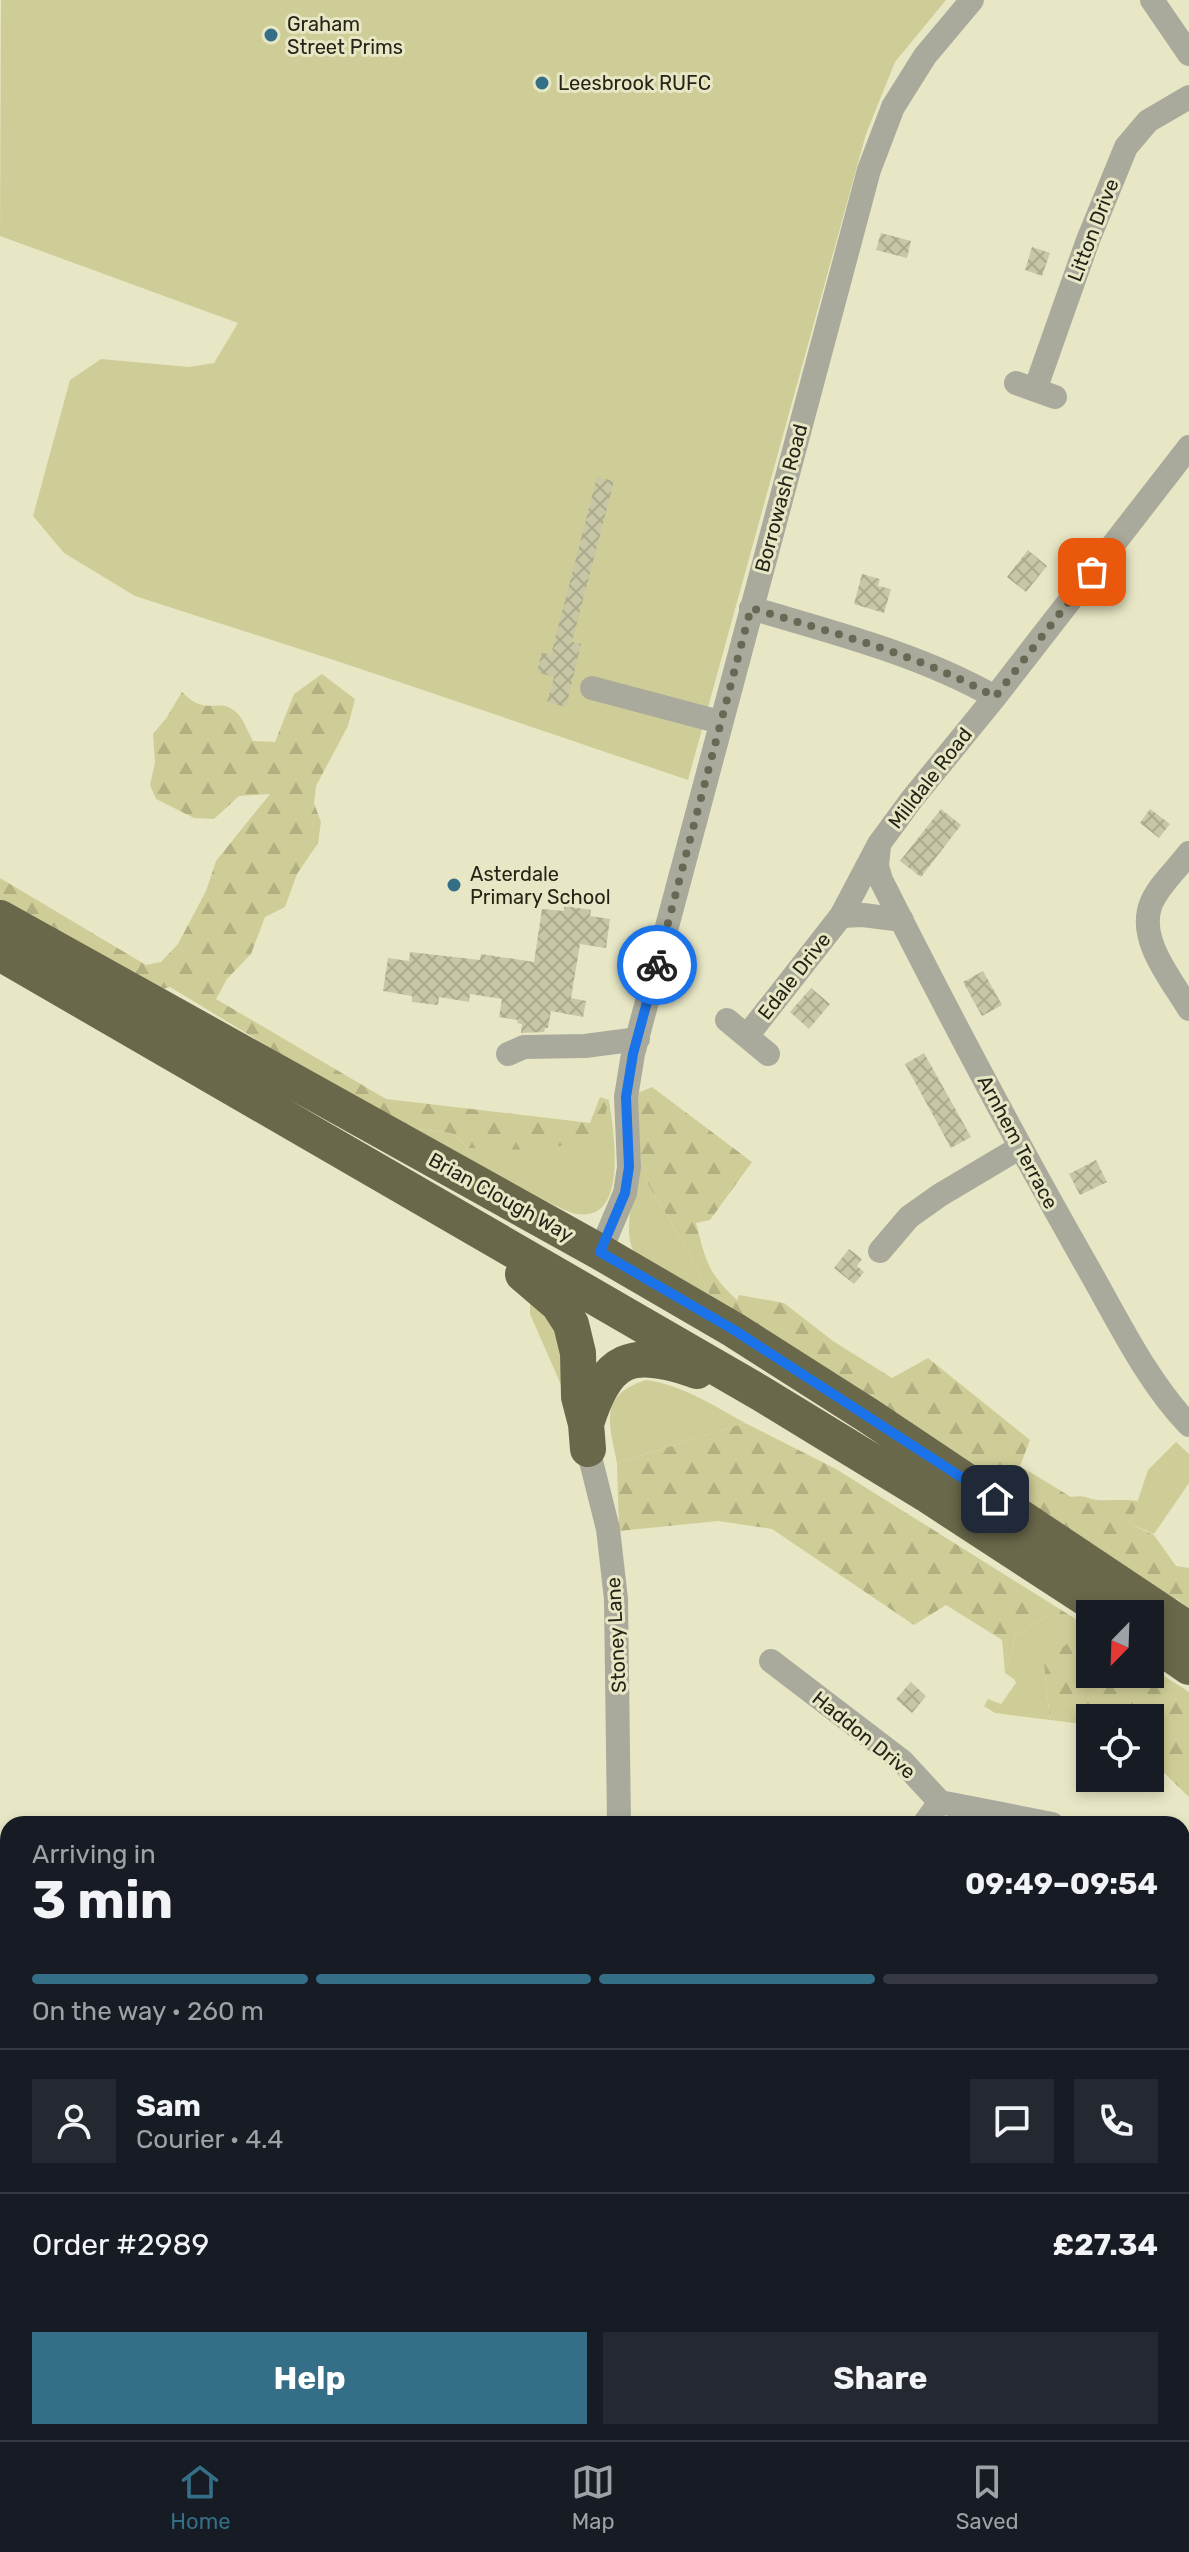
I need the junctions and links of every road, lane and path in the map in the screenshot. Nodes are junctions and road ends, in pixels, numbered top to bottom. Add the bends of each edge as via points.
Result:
1 (1152, 0) edge
2 (960, 4) edge
3 (1189, 54) edge
4 (1189, 97) edge
5 (1035, 390) dead end
6 (1189, 447) edge
7 (751, 608) junction
8 (592, 688) dead end
9 (995, 697) junction
10 (720, 722) junction
11 (879, 844) junction
12 (1189, 853) edge
13 (841, 916) junction
14 (0, 918) edge
15 (902, 920) junction
16 (0, 953) edge
17 (1189, 1009) edge
18 (727, 1020) dead end
19 (747, 1036) junction
20 (638, 1039) junction
21 (508, 1054) dead end
22 (768, 1054) dead end
23 (1019, 1148) junction
24 (363, 1164) junction
25 (880, 1251) dead end
26 (600, 1252) junction
27 (762, 1394) junction
28 (1189, 1425) edge
29 (587, 1436) junction
30 (1089, 1600) edge
31 (1189, 1630) edge
32 (1164, 1650) edge
33 (771, 1661) dead end
34 (1189, 1667) edge
35 (940, 1802) junction
36 (619, 1816) edge
37 (930, 1816) edge
38 (1011, 1816) edge

1 - 3 street
2 - 7 street, Borrowash Road via 893,107 869,170
4 - 5 street, Litton Drive via 1148,121 1126,147
6 - 9 street, Milldale Road
7 - 9 street via 912,657
7 - 10 street, Borrowash Road
8 - 10 street
9 - 11 street, Milldale Road
10 - 20 street, Borrowash Road
11 - 13 street, Edale Drive
11 - 15 street, Arnhem Terrace via 881,880
12 - 17 street via 1152,902 1148,916 1151,943
13 - 15 street, Edale Drive
13 - 19 street, Edale Drive
14 - 26 highway, Brian Clough Way
15 - 23 street, Arnhem Terrace
16 - 24 highway, Brian Clough Way
18 - 19 street, Edale Drive
19 - 22 street, Edale Drive
20 - 21 street via 524,1047
20 - 26 street, Borrowash Road via 626,1097 625,1193
23 - 25 street via 909,1217
23 - 28 street, Arnhem Terrace via 1146,1367
24 - 27 highway, Brian Clough Way
24 - 29 highway via 498,1254 558,1304 576,1337
26 - 31 highway, Brian Clough Way via 734,1330
27 - 29 highway via 675,1363 635,1360 605,1379 594,1397
27 - 30 highway, Brian Clough Way
29 - 36 street, Stoney Lane via 608,1529 616,1599
32 - 34 highway
33 - 35 street, Haddon Drive via 902,1761
35 - 37 street
35 - 38 street

